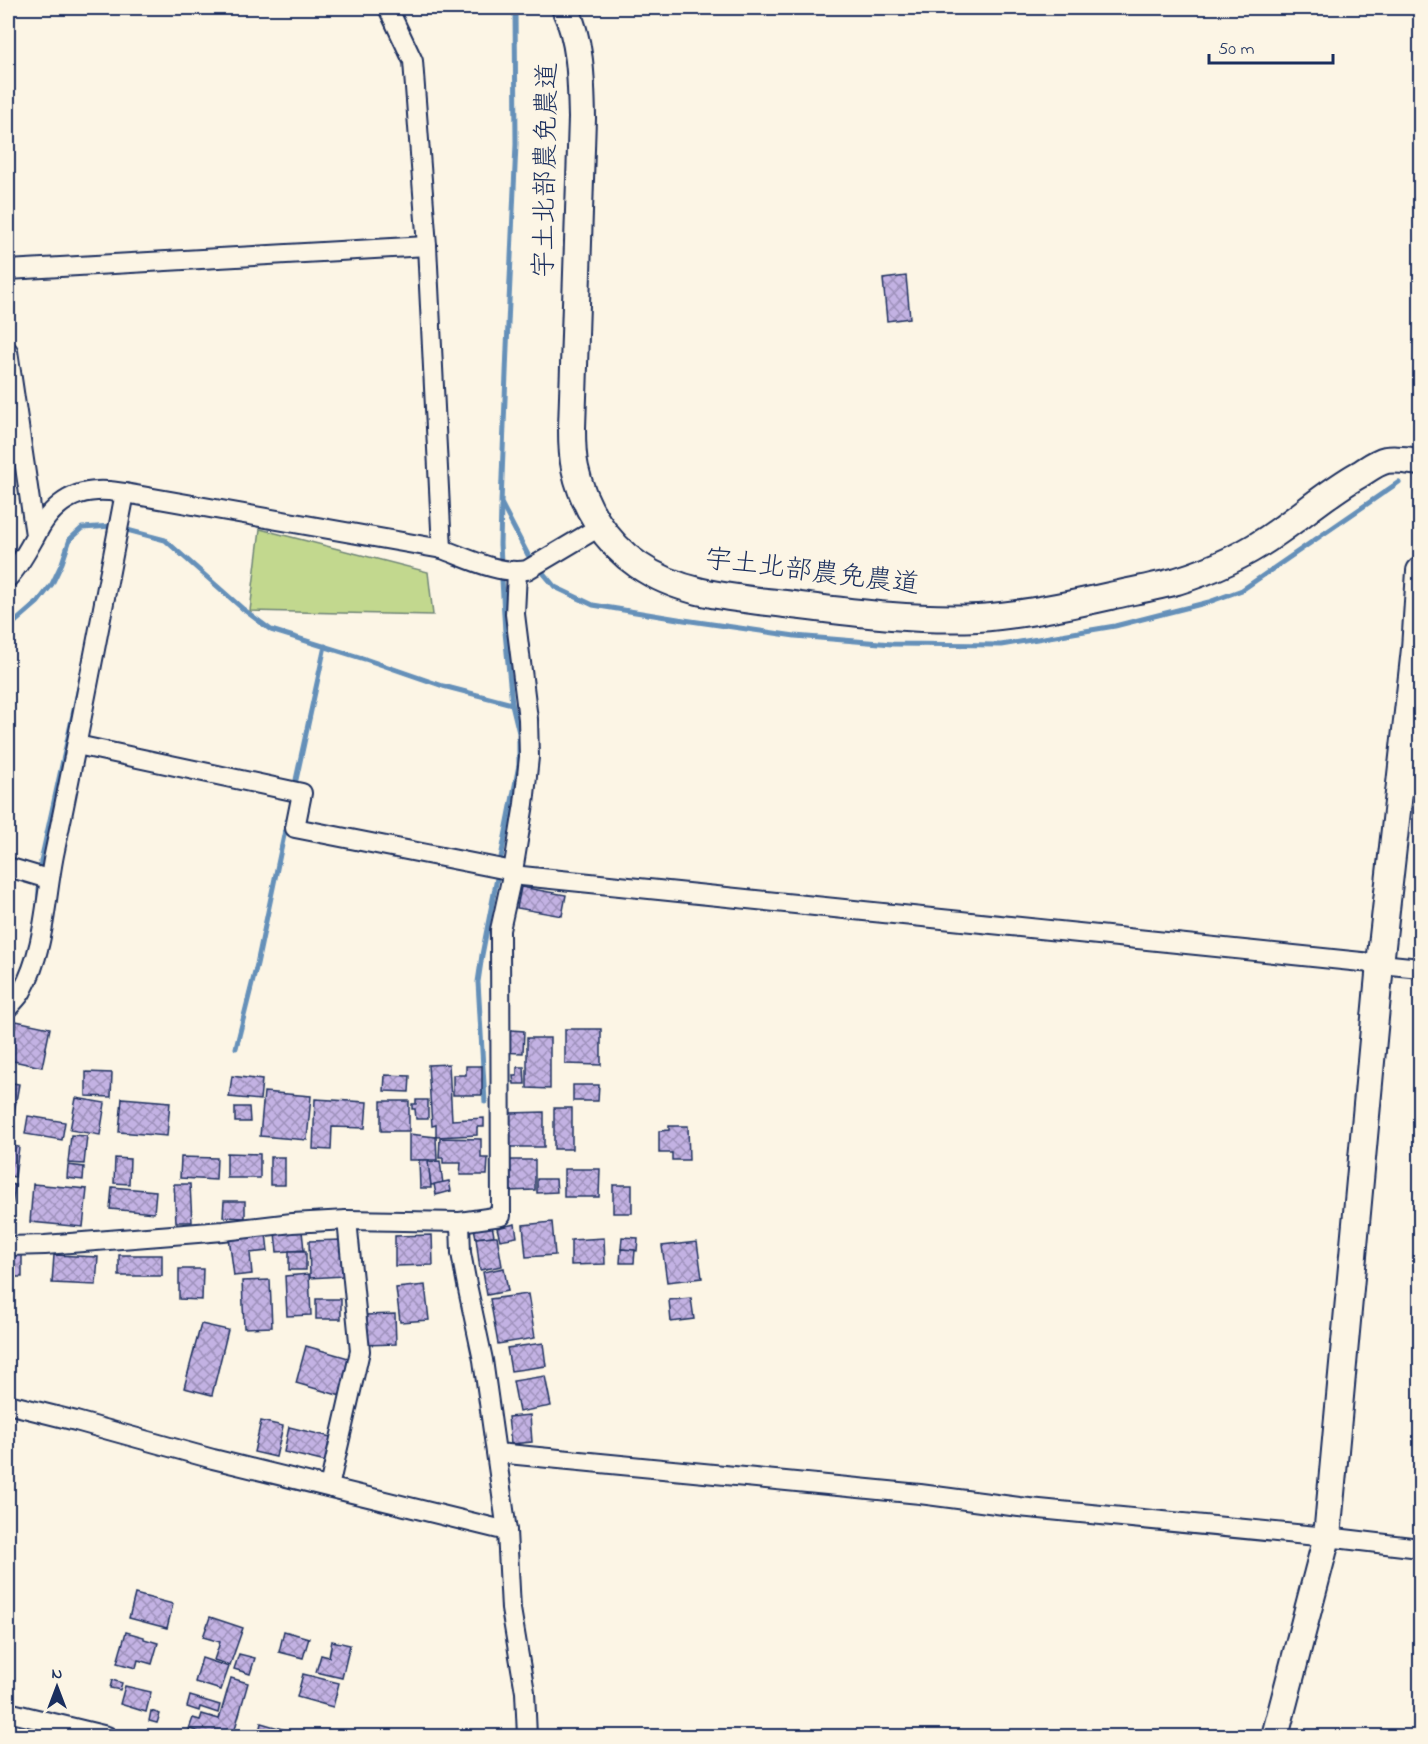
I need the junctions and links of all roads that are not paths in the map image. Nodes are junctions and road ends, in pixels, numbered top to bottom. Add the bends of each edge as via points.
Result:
1 (388, 8) edge
2 (565, 8) edge
3 (427, 246) junction
4 (8, 270) edge
5 (8, 351) edge
6 (1420, 462) edge
7 (125, 493) junction
8 (601, 526) junction
9 (35, 535) junction
10 (442, 549) junction
11 (1420, 571) edge
12 (517, 572) junction
13 (8, 578) edge
14 (77, 745) junction
15 (8, 867) edge
16 (513, 873) junction
17 (48, 879) junction
18 (1380, 964) junction
19 (1420, 968) edge
20 (8, 1008) edge
21 (347, 1221) junction
22 (460, 1222) junction
23 (8, 1246) edge
24 (8, 1404) edge
25 (496, 1453) junction
26 (329, 1486) junction
27 (507, 1531) junction
28 (1327, 1537) junction
29 (1420, 1548) edge
30 (8, 1712) edge
31 (107, 1737) edge
32 (527, 1737) edge
33 (1275, 1737) edge

1 - 3 street via 413,61
2 - 8 street, 宇土北部農免農道 via 576,37 582,84 572,445 580,486
3 - 4 street
3 - 10 street
5 - 9 street
6 - 8 street, 宇土北部農免農道 via 1397,459 1378,463 1254,547 1177,581 1016,614 977,618 884,616 702,593 639,566 612,542
7 - 9 street via 96,491 66,499
7 - 10 street
7 - 14 street
8 - 12 street
9 - 13 street
10 - 12 street
11 - 18 street
12 - 16 street via 515,614 529,757
14 - 16 street via 302,793 295,828
14 - 17 street
15 - 17 street
16 - 18 street
16 - 22 street via 500,930 501,1216
17 - 20 street via 35,961 22,992
18 - 19 street
18 - 28 street
21 - 22 street
21 - 23 street
21 - 26 street via 360,1352
22 - 25 street via 461,1253 483,1360
24 - 26 street
25 - 27 street
25 - 28 street
26 - 27 street
27 - 32 street via 511,1609 525,1692
28 - 29 street
28 - 33 street
30 - 31 street

